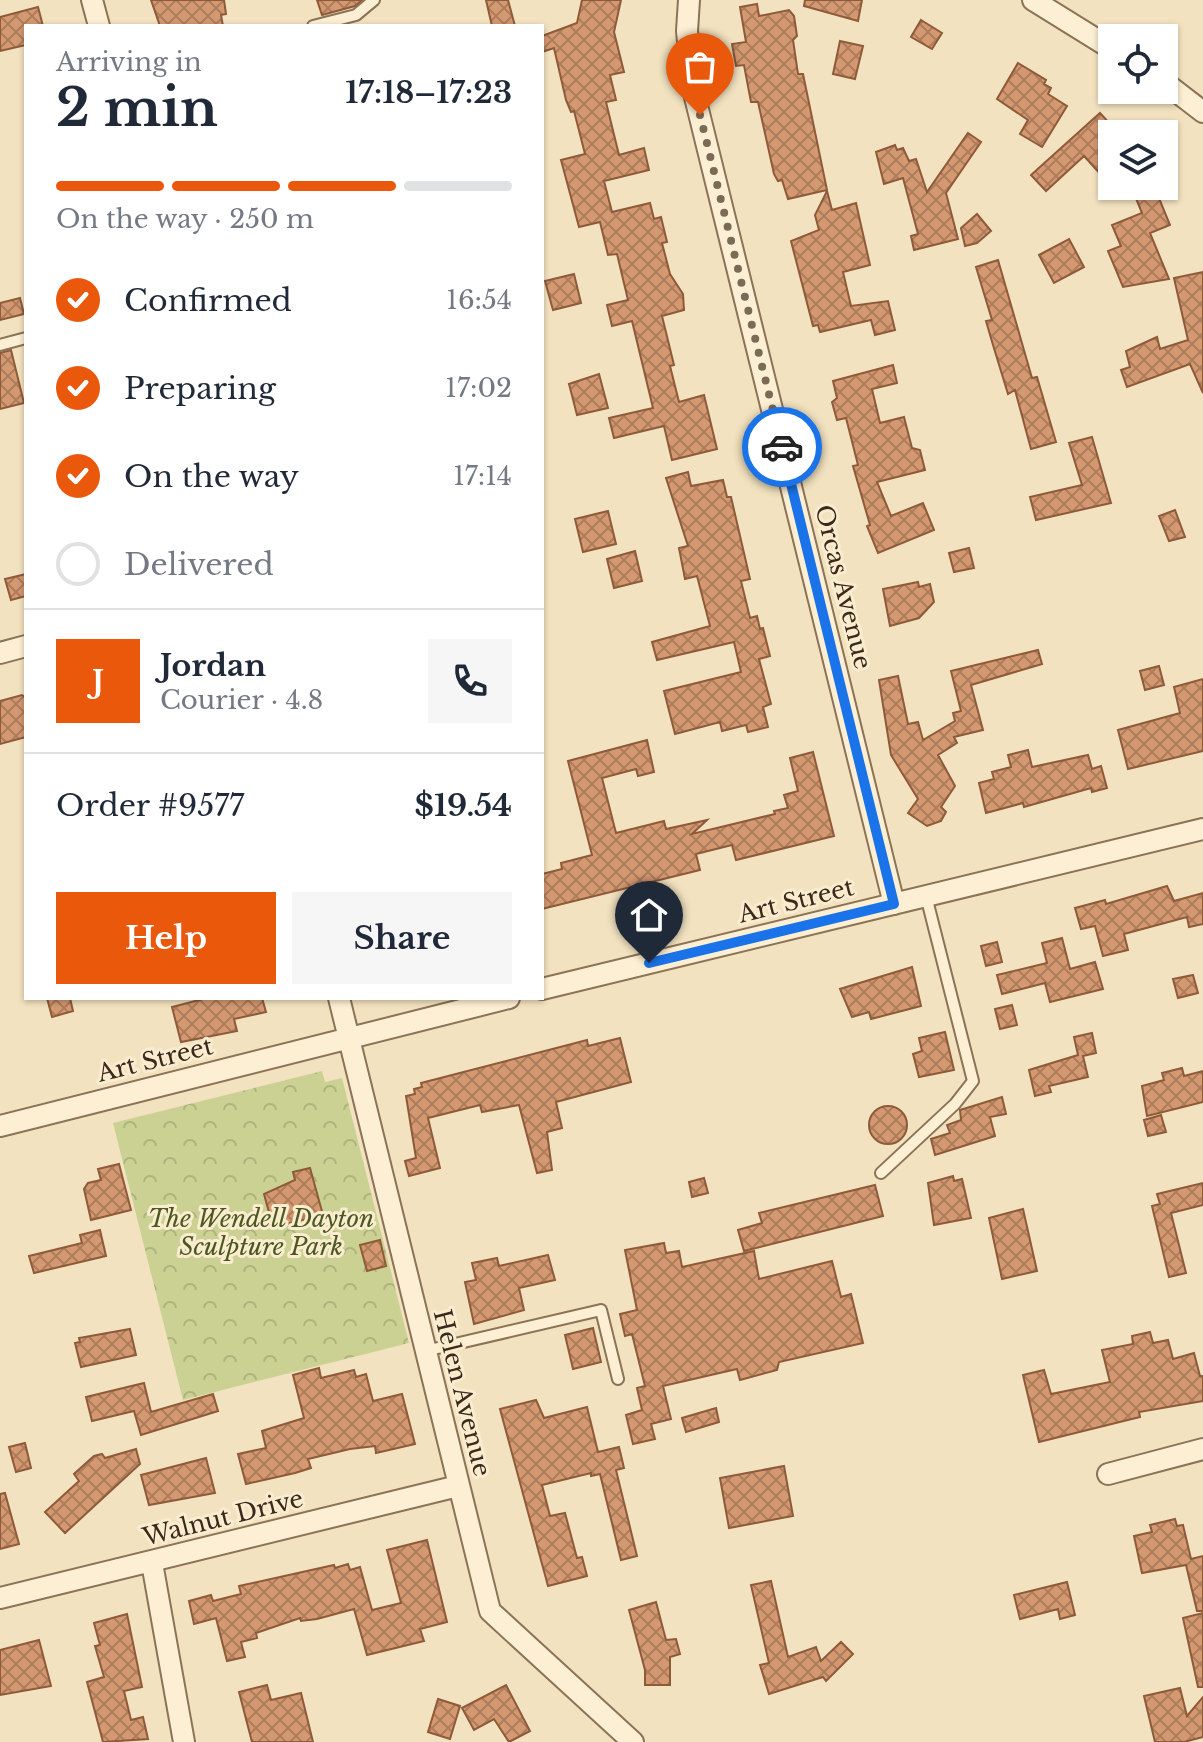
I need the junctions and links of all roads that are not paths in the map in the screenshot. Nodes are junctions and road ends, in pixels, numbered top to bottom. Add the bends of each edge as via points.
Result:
1 (92, 0) edge
2 (374, 0) edge
3 (689, 0) edge
4 (1033, 0) edge
5 (98, 24) edge
6 (321, 24) edge
7 (1098, 40) edge
8 (1178, 91) edge
9 (1203, 112) edge
10 (24, 339) edge
11 (0, 345) edge
12 (24, 647) edge
13 (0, 653) edge
14 (1203, 829) edge
15 (926, 896) junction
16 (894, 904) junction
17 (544, 989) edge
18 (340, 1000) edge
19 (501, 1000) edge
20 (350, 1039) junction
21 (0, 1126) edge
22 (881, 1173) dead end
23 (425, 1351) junction
24 (618, 1379) dead end
25 (1203, 1449) edge
26 (1108, 1474) dead end
27 (458, 1486) junction
28 (152, 1563) junction
29 (0, 1598) edge
30 (184, 1742) edge
31 (633, 1742) edge

1 - 5 street
2 - 6 lane via 356,15
3 - 16 street, Orcas Avenue via 692,85
4 - 7 street
8 - 9 street
10 - 11 lane
12 - 13 street
14 - 15 street, Art Street
15 - 16 street, Art Street
15 - 22 lane via 973,1081
16 - 17 street, Art Street
18 - 20 street, Helen Avenue
19 - 20 street, Art Street
20 - 21 street, Art Street
20 - 23 street, Helen Avenue
23 - 24 lane via 601,1310
23 - 27 street, Helen Avenue
25 - 26 street
27 - 28 street, Walnut Drive
27 - 31 street, Helen Avenue via 490,1611
28 - 29 street, Walnut Drive
28 - 30 street

